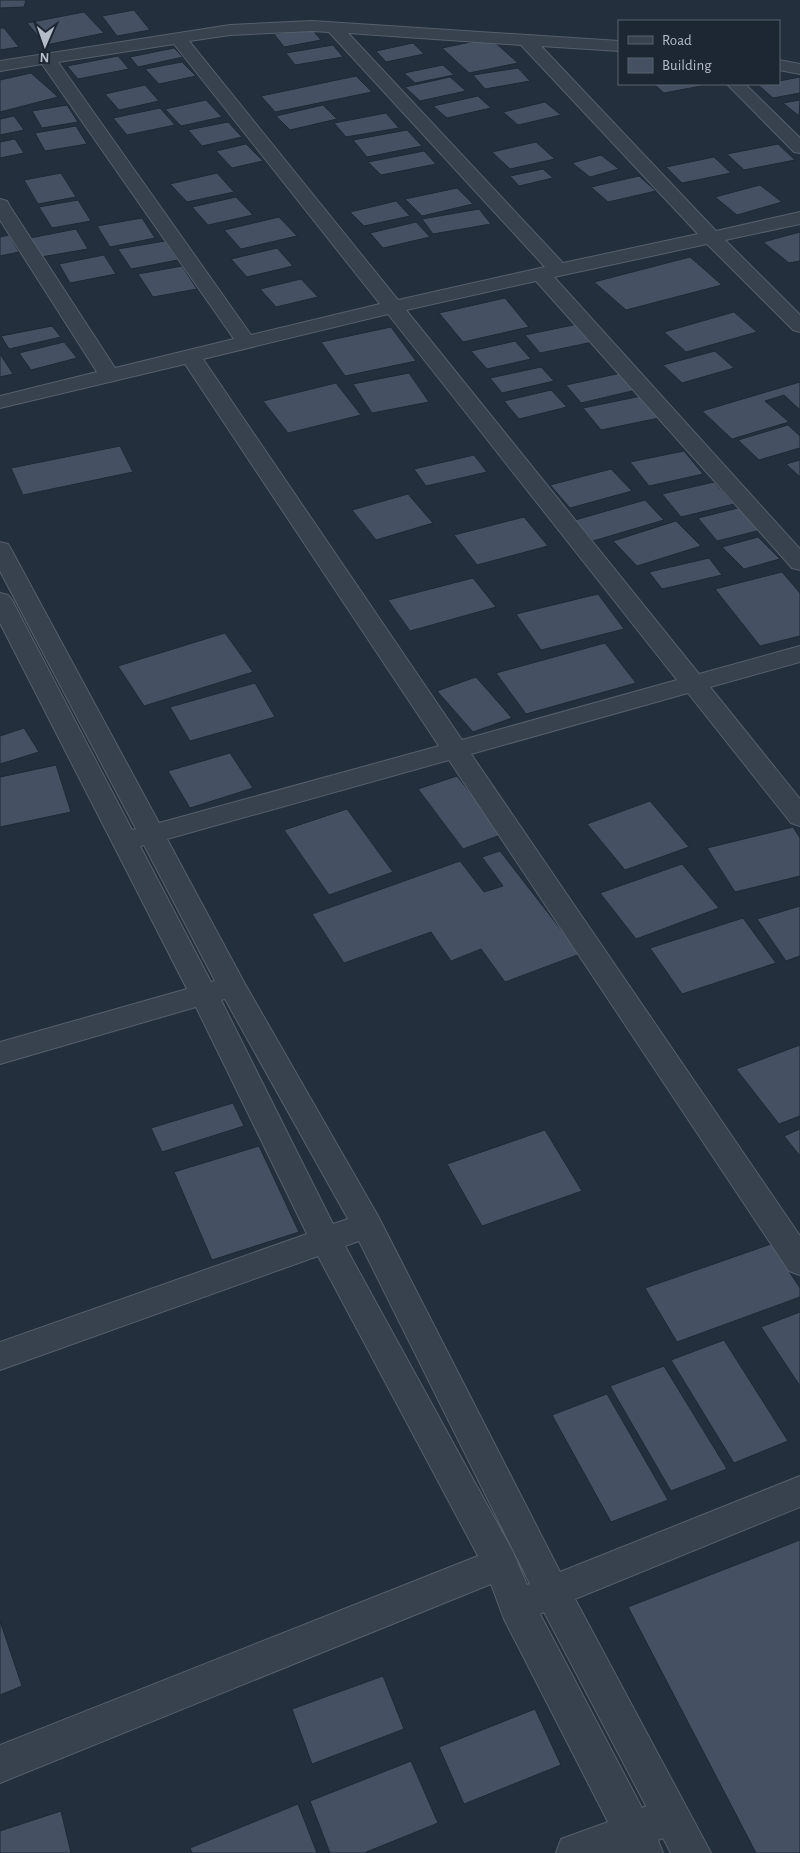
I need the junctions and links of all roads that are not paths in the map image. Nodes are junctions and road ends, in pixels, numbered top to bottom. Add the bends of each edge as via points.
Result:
1 (333, 27) junction
2 (178, 38) junction
3 (525, 39) junction
4 (618, 46) edge
5 (47, 58) junction
6 (780, 65) edge
7 (0, 66) edge
8 (800, 68) edge
9 (736, 85) edge
10 (800, 148) edge
11 (0, 205) edge
12 (800, 208) edge
13 (800, 218) edge
14 (707, 233) junction
15 (550, 269) junction
16 (389, 303) junction
17 (800, 326) edge
18 (243, 338) junction
19 (190, 356) junction
20 (106, 369) junction
21 (0, 387) edge
22 (0, 402) edge
23 (0, 549) edge
24 (800, 563) edge
25 (0, 600) edge
26 (800, 654) edge
27 (692, 684) junction
28 (456, 748) junction
29 (800, 817) edge
30 (138, 837) junction
31 (218, 990) junction
32 (0, 1054) edge
33 (367, 1225) junction
34 (324, 1239) junction
35 (800, 1262) edge
36 (0, 1356) edge
37 (800, 1491) edge
38 (501, 1563) junction
39 (552, 1592) junction
40 (517, 1607) junction
41 (0, 1764) edge
42 (671, 1814) junction
43 (639, 1843) edge
44 (575, 1853) edge
45 (692, 1853) edge

1 - 2 street via 230,30
1 - 3 street
1 - 15 street
2 - 5 street
2 - 16 street
3 - 4 street
3 - 14 street
5 - 7 street
5 - 18 street
6 - 8 street
9 - 10 street
11 - 20 street
12 - 14 street
13 - 14 street
14 - 15 street
14 - 17 street
15 - 16 street
15 - 24 street
16 - 18 street
16 - 27 street
18 - 19 street
18 - 20 street
19 - 20 street
19 - 28 street
20 - 21 street
20 - 22 street
23 - 30 street
25 - 30 street
26 - 27 street
27 - 28 street
27 - 29 street
28 - 30 street
28 - 35 street
30 - 31 street
31 - 32 street
31 - 33 street
31 - 34 street
33 - 34 street
33 - 39 street
34 - 36 street
34 - 38 street
37 - 39 street
38 - 40 street
38 - 41 street
39 - 40 street
39 - 42 street
40 - 43 street
42 - 43 street
42 - 45 street
43 - 44 street

